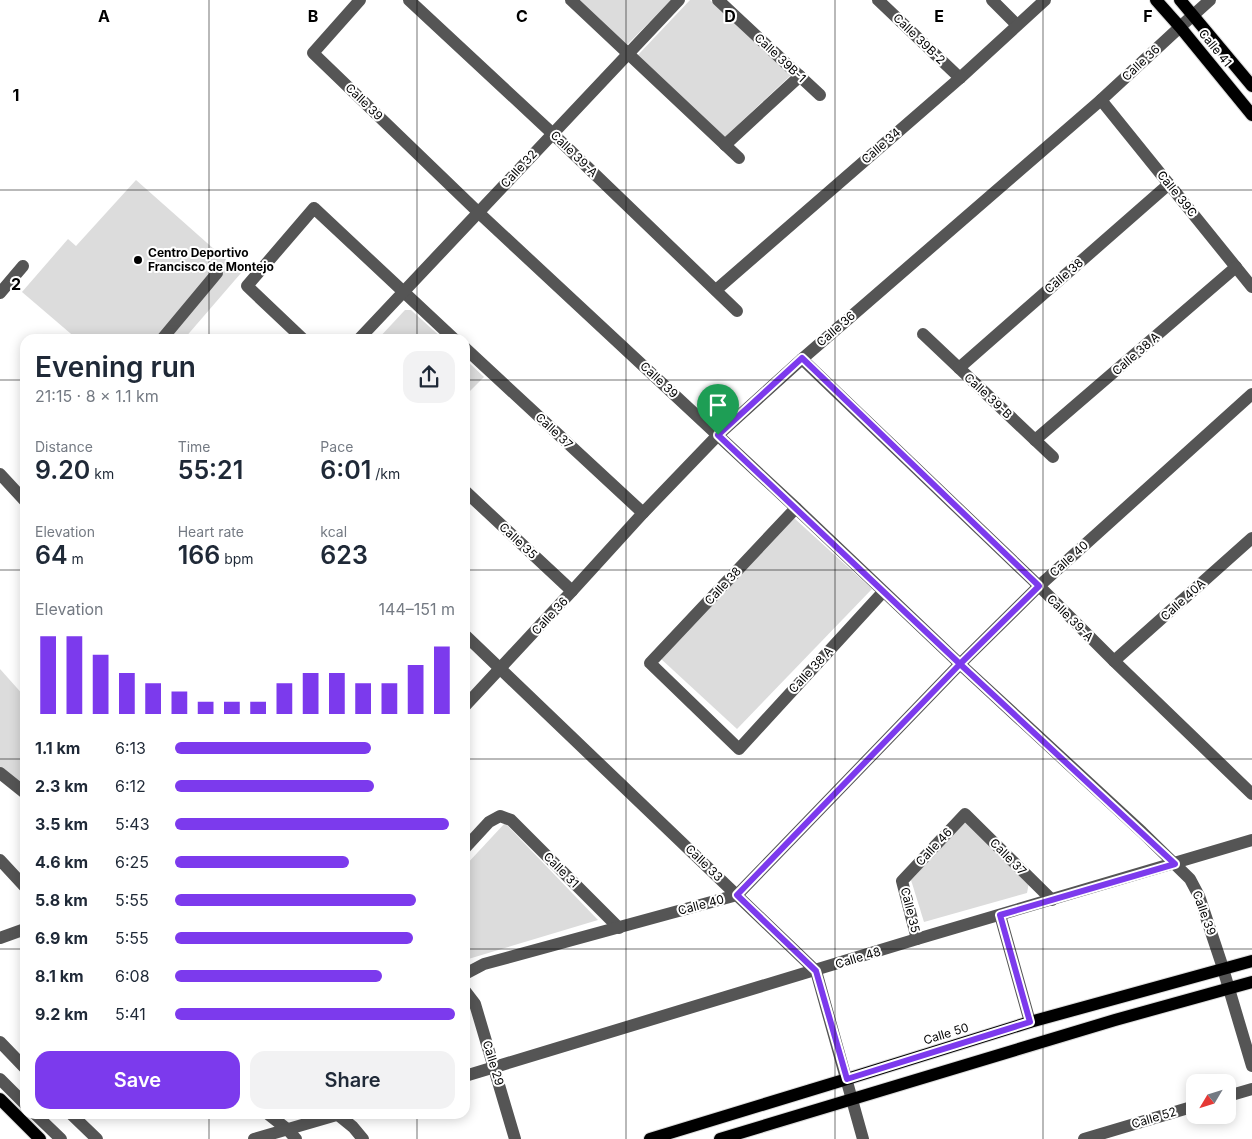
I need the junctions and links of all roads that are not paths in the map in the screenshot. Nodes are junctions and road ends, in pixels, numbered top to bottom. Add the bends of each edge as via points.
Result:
1 (360, 0) edge
2 (409, 0) edge
3 (571, 0) edge
4 (680, 0) edge
5 (718, 0) edge
6 (878, 0) edge
7 (992, 0) edge
8 (1045, 0) edge
9 (1156, 0) edge
10 (1180, 0) edge
11 (1210, 0) edge
12 (1193, 15) junction
13 (1017, 26) junction
14 (1180, 26) junction
15 (628, 54) junction
16 (800, 76) junction
17 (960, 78) junction
18 (1252, 86) edge
19 (820, 95) dead end
20 (1101, 100) junction
21 (1252, 115) edge
22 (553, 134) junction
23 (725, 145) junction
24 (739, 158) dead end
25 (1169, 184) junction
26 (478, 213) junction
27 (23, 266) dead end
28 (1236, 267) junction
29 (217, 273) dead end
30 (1252, 287) edge
31 (716, 290) junction
32 (404, 292) junction
33 (0, 293) edge
34 (737, 311) dead end
35 (166, 334) edge
36 (298, 334) edge
37 (364, 334) edge
38 (449, 334) edge
39 (924, 334) dead end
40 (470, 353) edge
41 (802, 358) junction
42 (960, 368) junction
43 (1252, 394) edge
44 (718, 435) junction
45 (1035, 440) junction
46 (1054, 457) dead end
47 (0, 474) edge
48 (20, 496) edge
49 (470, 496) edge
50 (796, 508) junction
51 (643, 513) junction
52 (1252, 538) edge
53 (1039, 586) junction
54 (572, 592) junction
55 (883, 592) junction
56 (470, 640) edge
57 (1114, 661) junction
58 (960, 664) junction
59 (500, 669) junction
60 (470, 701) edge
61 (738, 748) joint
62 (0, 773) edge
63 (20, 789) edge
64 (1252, 794) edge
65 (965, 814) joint
66 (1252, 840) edge
67 (470, 843) edge
68 (0, 860) edge
69 (1175, 864) junction
70 (902, 881) joint
71 (20, 882) edge
72 (737, 895) junction
73 (1052, 900) junction
74 (1000, 915) junction
75 (619, 928) junction
76 (20, 931) edge
77 (0, 938) edge
78 (918, 939) junction
79 (1252, 961) edge
80 (1223, 969) junction
81 (470, 971) edge
82 (816, 971) junction
83 (1252, 982) edge
84 (1228, 989) junction
85 (470, 998) edge
86 (1030, 1022) junction
87 (0, 1042) edge
88 (20, 1063) edge
89 (1252, 1066) edge
90 (494, 1068) junction
91 (470, 1075) edge
92 (0, 1079) edge
93 (847, 1079) junction
94 (1252, 1089) edge
95 (1236, 1094) edge
96 (0, 1099) edge
97 (20, 1099) edge
98 (852, 1099) junction
99 (1186, 1109) edge
100 (40, 1119) edge
101 (76, 1119) edge
102 (274, 1119) edge
103 (327, 1119) edge
104 (344, 1119) edge
105 (291, 1134) edge
106 (270, 1137) edge
107 (40, 1139) edge
108 (61, 1139) edge
109 (97, 1139) edge
110 (254, 1139) edge
111 (363, 1139) edge
112 (515, 1139) edge
113 (650, 1139) edge
114 (720, 1139) edge
115 (863, 1139) edge
116 (1084, 1139) edge

1 - 26 street, Calle 39 via 313,53
2 - 22 street, Calle 39-A
3 - 15 street
4 - 15 street, Calle 32
5 - 16 street, Calle 39B-1
6 - 17 street, Calle 39B-2
7 - 13 street
8 - 13 street, Calle 34
9 - 14 main road, Calle 41
10 - 12 main road, Calle 41
11 - 12 street, Calle 36
12 - 14 street, Calle 36
12 - 18 main road, Calle 41
13 - 17 street, Calle 34
14 - 20 street, Calle 36
14 - 21 main road, Calle 41
15 - 22 street, Calle 32
15 - 23 street
16 - 19 street, Calle 39B-1
16 - 23 street
17 - 31 street, Calle 34
20 - 25 street, Calle 39C
20 - 41 street, Calle 36
22 - 26 street, Calle 32
22 - 31 street, Calle 39-A
23 - 24 street
25 - 28 street, Calle 39C
25 - 42 street, Calle 38
26 - 32 street, Calle 32
26 - 44 street, Calle 39
27 - 33 street
28 - 30 street, Calle 39C
28 - 45 street, Calle 38 A
29 - 35 street
31 - 34 street, Calle 39-A
32 - 36 street via 314,208 247,286
32 - 37 street, Calle 32
32 - 38 street
39 - 42 street, Calle 39-B
40 - 51 street, Calle 37
41 - 44 street, Calle 36
41 - 53 street, Calle 39-A
42 - 45 street, Calle 39-B
43 - 53 street, Calle 40
44 - 50 street, Calle 39
44 - 51 street, Calle 36
45 - 46 street, Calle 39-B
47 - 48 street
49 - 54 street, Calle 35
50 - 55 street, Calle 39
50 - 61 street, Calle 38 via 650,663
51 - 54 street, Calle 36
52 - 57 street, Calle 40A
53 - 57 street, Calle 39-A
53 - 58 street, Calle 40
54 - 59 street, Calle 36
55 - 58 street, Calle 39
55 - 61 street, Calle 38 A
56 - 59 street, Calle 33
57 - 64 street, Calle 39-A
58 - 69 street, Calle 39
58 - 72 street, Calle 40
59 - 60 street, Calle 36
59 - 72 street, Calle 33
62 - 63 street
65 - 70 street, Calle 46
65 - 73 street, Calle 37
66 - 69 street, Calle 48
67 - 75 street, Calle 31 via 489,822 500,816 511,820
68 - 71 street
69 - 73 street, Calle 48
69 - 80 street, Calle 39 via 1190,879 1200,896
70 - 78 street, Calle 35
72 - 75 street, Calle 40
72 - 82 street, Calle 33
73 - 74 street, Calle 48
74 - 78 street, Calle 48
74 - 86 street
75 - 81 street, Calle 40 via 484,964
76 - 77 street
78 - 82 street, Calle 48
79 - 80 main road, Calle 50
80 - 84 street, Calle 39
80 - 86 main road, Calle 50
82 - 90 street, Calle 48
82 - 93 street
83 - 84 main road
84 - 89 street, Calle 39
84 - 98 main road
85 - 90 street, Calle 29 via 475,1004
86 - 93 main road, Calle 50
87 - 88 street
90 - 91 street, Calle 48
90 - 112 street, Calle 29
92 - 97 street
93 - 98 street
93 - 113 main road, Calle 50
94 - 95 street
96 - 107 main road
98 - 114 main road
98 - 115 street
99 - 116 street, Calle 52
100 - 108 street
101 - 109 street
102 - 105 street
103 - 105 street
104 - 111 street
105 - 106 street
106 - 110 street

